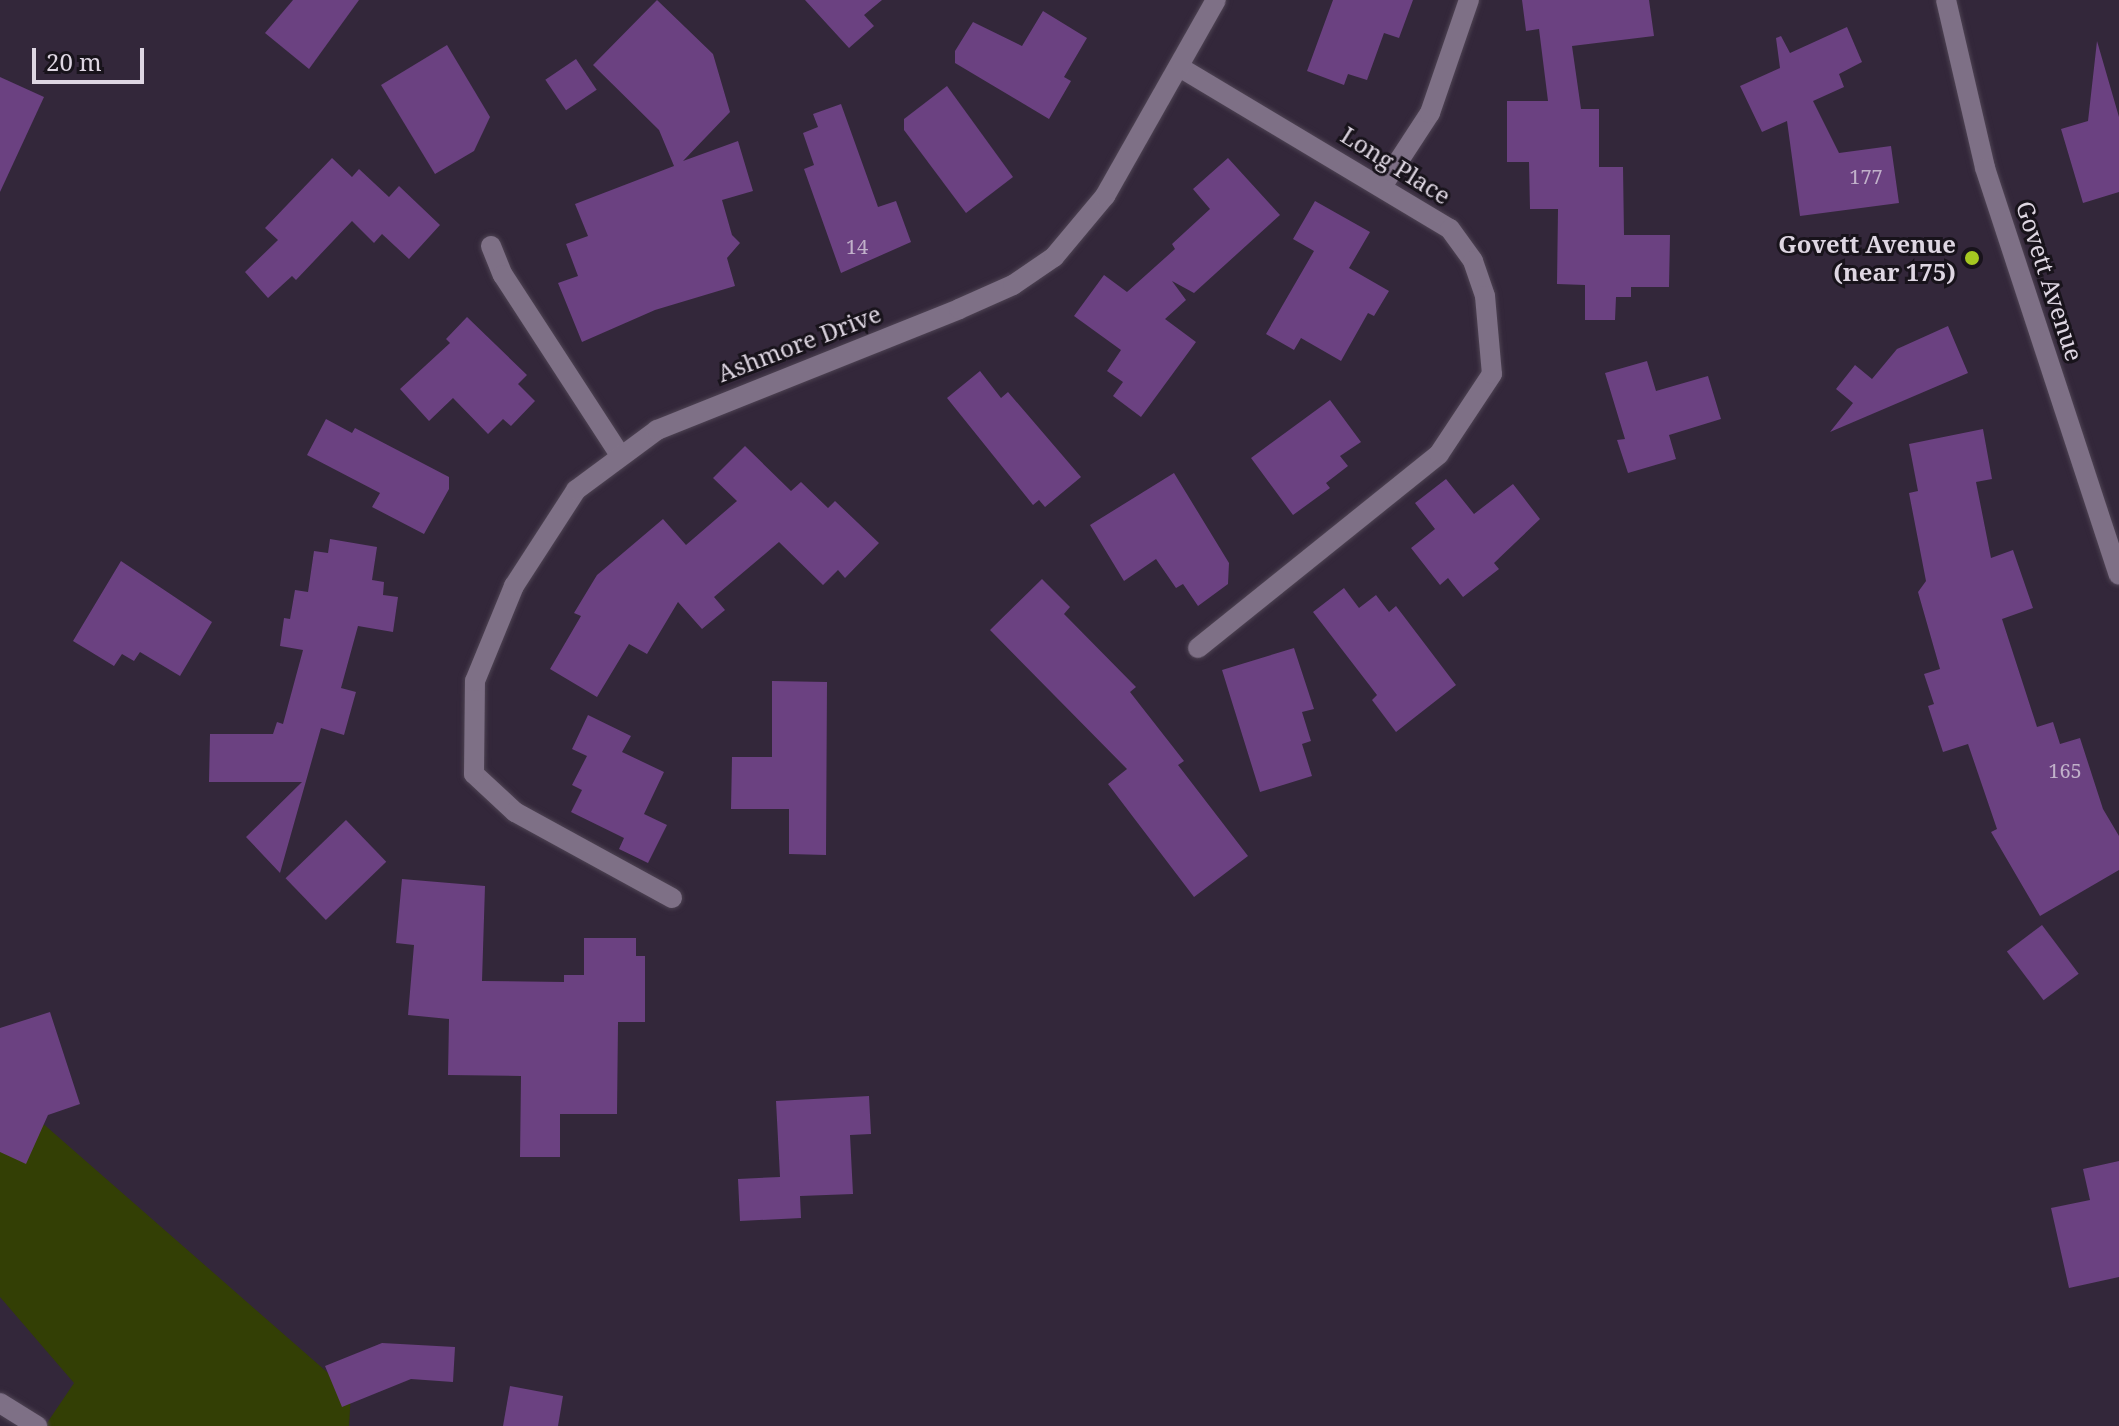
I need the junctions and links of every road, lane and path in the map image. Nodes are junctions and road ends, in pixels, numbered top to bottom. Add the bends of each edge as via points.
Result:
1 (1469, 0) edge
2 (1946, 0) edge
3 (1210, 1) edge
4 (1181, 68) junction
5 (1383, 185) junction
6 (491, 246) dead end
7 (620, 455) junction
8 (2117, 564) edge
9 (1198, 648) dead end
10 (672, 898) dead end
11 (0, 1403) edge
12 (37, 1426) edge

1 - 5 street via 1430,113
2 - 8 street, Govett Avenue via 1985,168
3 - 4 street, Ashmore Drive
4 - 5 street, Long Place
4 - 7 street, Ashmore Drive via 1105,196 1054,257 1013,285 959,309 699,409
5 - 9 street, Long Place via 1450,229 1473,261 1485,296 1492,374 1439,454
6 - 7 street via 503,275
7 - 10 street, Ashmore Drive via 576,490 514,586 475,681 474,774 515,812
11 - 12 street

